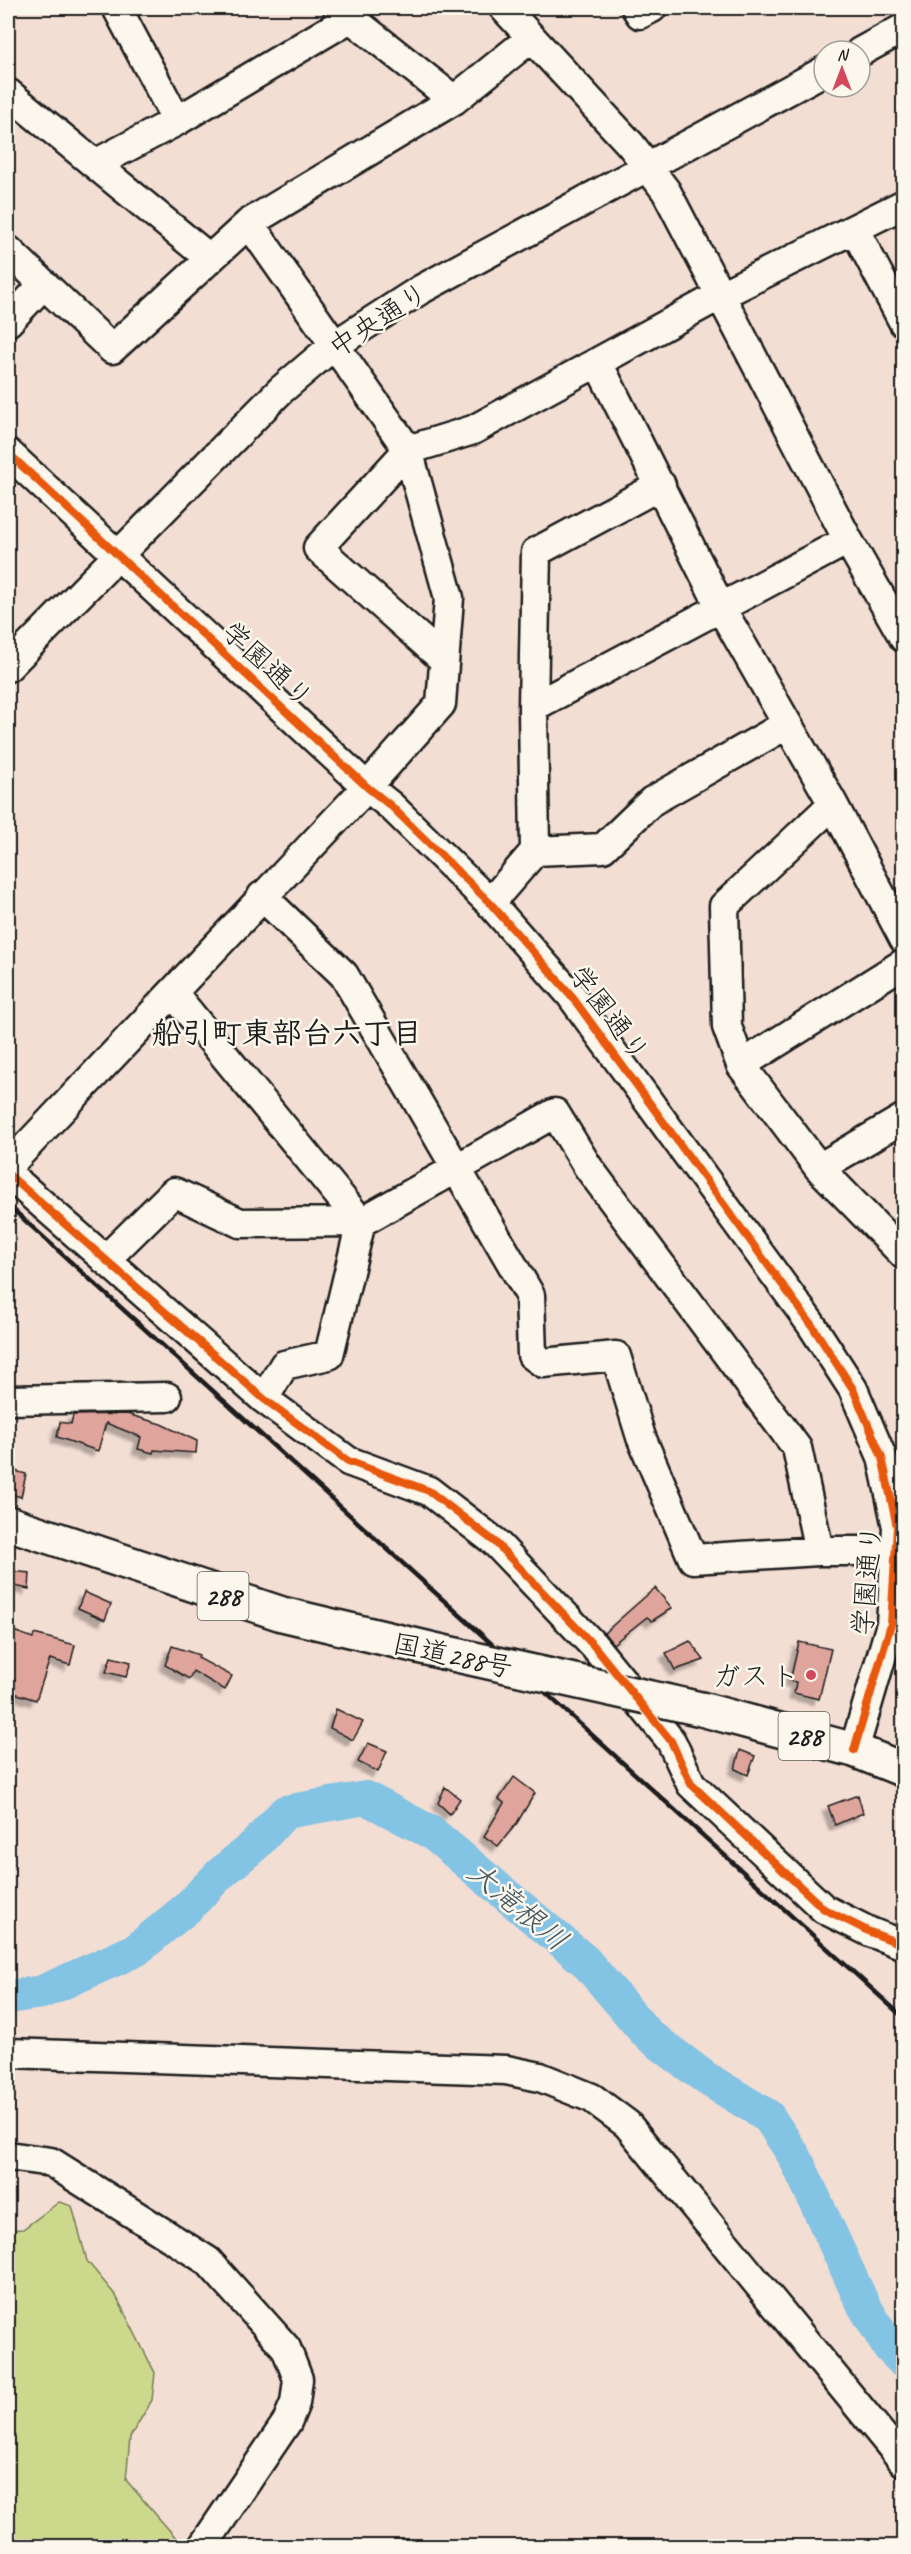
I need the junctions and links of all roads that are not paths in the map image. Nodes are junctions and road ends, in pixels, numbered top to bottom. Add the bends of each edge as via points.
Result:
1 (117, 8) edge
2 (504, 8) edge
3 (636, 8) edge
4 (652, 8) edge
5 (344, 13) edge
6 (903, 28) edge
7 (531, 38) junction
8 (872, 45) edge
9 (812, 78) edge
10 (8, 93) edge
11 (454, 100) junction
12 (177, 121) junction
13 (95, 164) junction
14 (649, 166) junction
15 (903, 204) edge
16 (249, 223) junction
17 (855, 230) junction
18 (8, 250) edge
19 (209, 258) junction
20 (43, 285) junction
21 (719, 296) junction
22 (8, 322) edge
23 (903, 323) edge
24 (333, 346) junction
25 (597, 363) junction
26 (408, 450) junction
27 (8, 453) edge
28 (661, 485) junction
29 (848, 540) junction
30 (118, 557) junction
31 (721, 608) junction
32 (903, 638) edge
33 (12, 653) edge
34 (443, 659) junction
35 (533, 707) junction
36 (786, 725) junction
37 (367, 787) junction
38 (833, 804) junction
39 (535, 851) junction
40 (262, 896) junction
41 (490, 903) junction
42 (903, 939) edge
43 (903, 963) edge
44 (173, 993) junction
45 (741, 1065) junction
46 (903, 1118) edge
47 (8, 1166) edge
48 (819, 1168) junction
49 (457, 1170) junction
50 (8, 1174) edge
51 (361, 1222) junction
52 (903, 1255) edge
53 (105, 1260) junction
54 (167, 1397) dead end
55 (264, 1399) junction
56 (8, 1400) edge
57 (8, 1523) edge
58 (819, 1551) junction
59 (897, 1551) junction
60 (854, 1750) junction
61 (903, 1770) edge
62 (903, 1944) edge
63 (8, 2053) edge
64 (8, 2156) edge
65 (903, 2462) edge
66 (203, 2547) edge

1 - 12 street
2 - 7 street
3 - 4 street via 640,14
5 - 11 street
5 - 12 street
6 - 8 street
7 - 11 street
7 - 14 street
9 - 14 street, 中央通り
10 - 13 street
11 - 16 street
12 - 13 street
13 - 19 street
14 - 21 street via 666,191
14 - 24 street, 中央通り via 420,290
15 - 17 street
16 - 19 street
16 - 24 street
17 - 21 street
17 - 23 street
18 - 20 street
19 - 20 street via 112,349
20 - 22 street
21 - 25 street
21 - 29 street
24 - 26 street
24 - 30 street, 中央通り via 281,390
25 - 26 street via 473,430
25 - 28 street
26 - 34 street via 449,598
26 - 34 street via 318,548
27 - 30 street, 学園通り
28 - 31 street
28 - 35 street via 536,552
29 - 31 street
29 - 32 street
30 - 33 street, 中央通り
30 - 37 street, 学園通り
31 - 35 street
31 - 36 street
34 - 37 street via 441,704
35 - 39 street
36 - 38 street
36 - 39 street via 652,801 603,848
37 - 40 street
37 - 41 street, 学園通り
38 - 42 street
38 - 45 street via 724,906 727,1027
39 - 41 street
40 - 44 street
40 - 49 street via 344,975
41 - 59 street, 学園通り via 570,994 811,1324 853,1389 882,1457 897,1527
43 - 45 street
44 - 47 street
44 - 51 street
45 - 48 street
46 - 48 street
48 - 52 street
49 - 51 street
49 - 58 street via 555,1113 588,1167 797,1448
49 - 58 street via 530,1295 532,1355 543,1364 616,1356 641,1437 693,1559
50 - 53 street
51 - 53 street via 240,1223 174,1192
51 - 55 street via 328,1355 284,1365
53 - 55 street
54 - 56 street
55 - 62 street via 348,1461 429,1491 495,1542 594,1646 671,1741 691,1784 824,1909
57 - 60 highway, 国道288号 / 288, bridge via 282,1614 701,1709
58 - 59 street
59 - 60 street, 学園通り via 891,1624
60 - 61 highway, 国道288号 / 288
63 - 65 street via 506,2070 540,2077 592,2098 627,2124
64 - 66 street via 51,2162 208,2261 286,2348 298,2379 295,2403 287,2422

